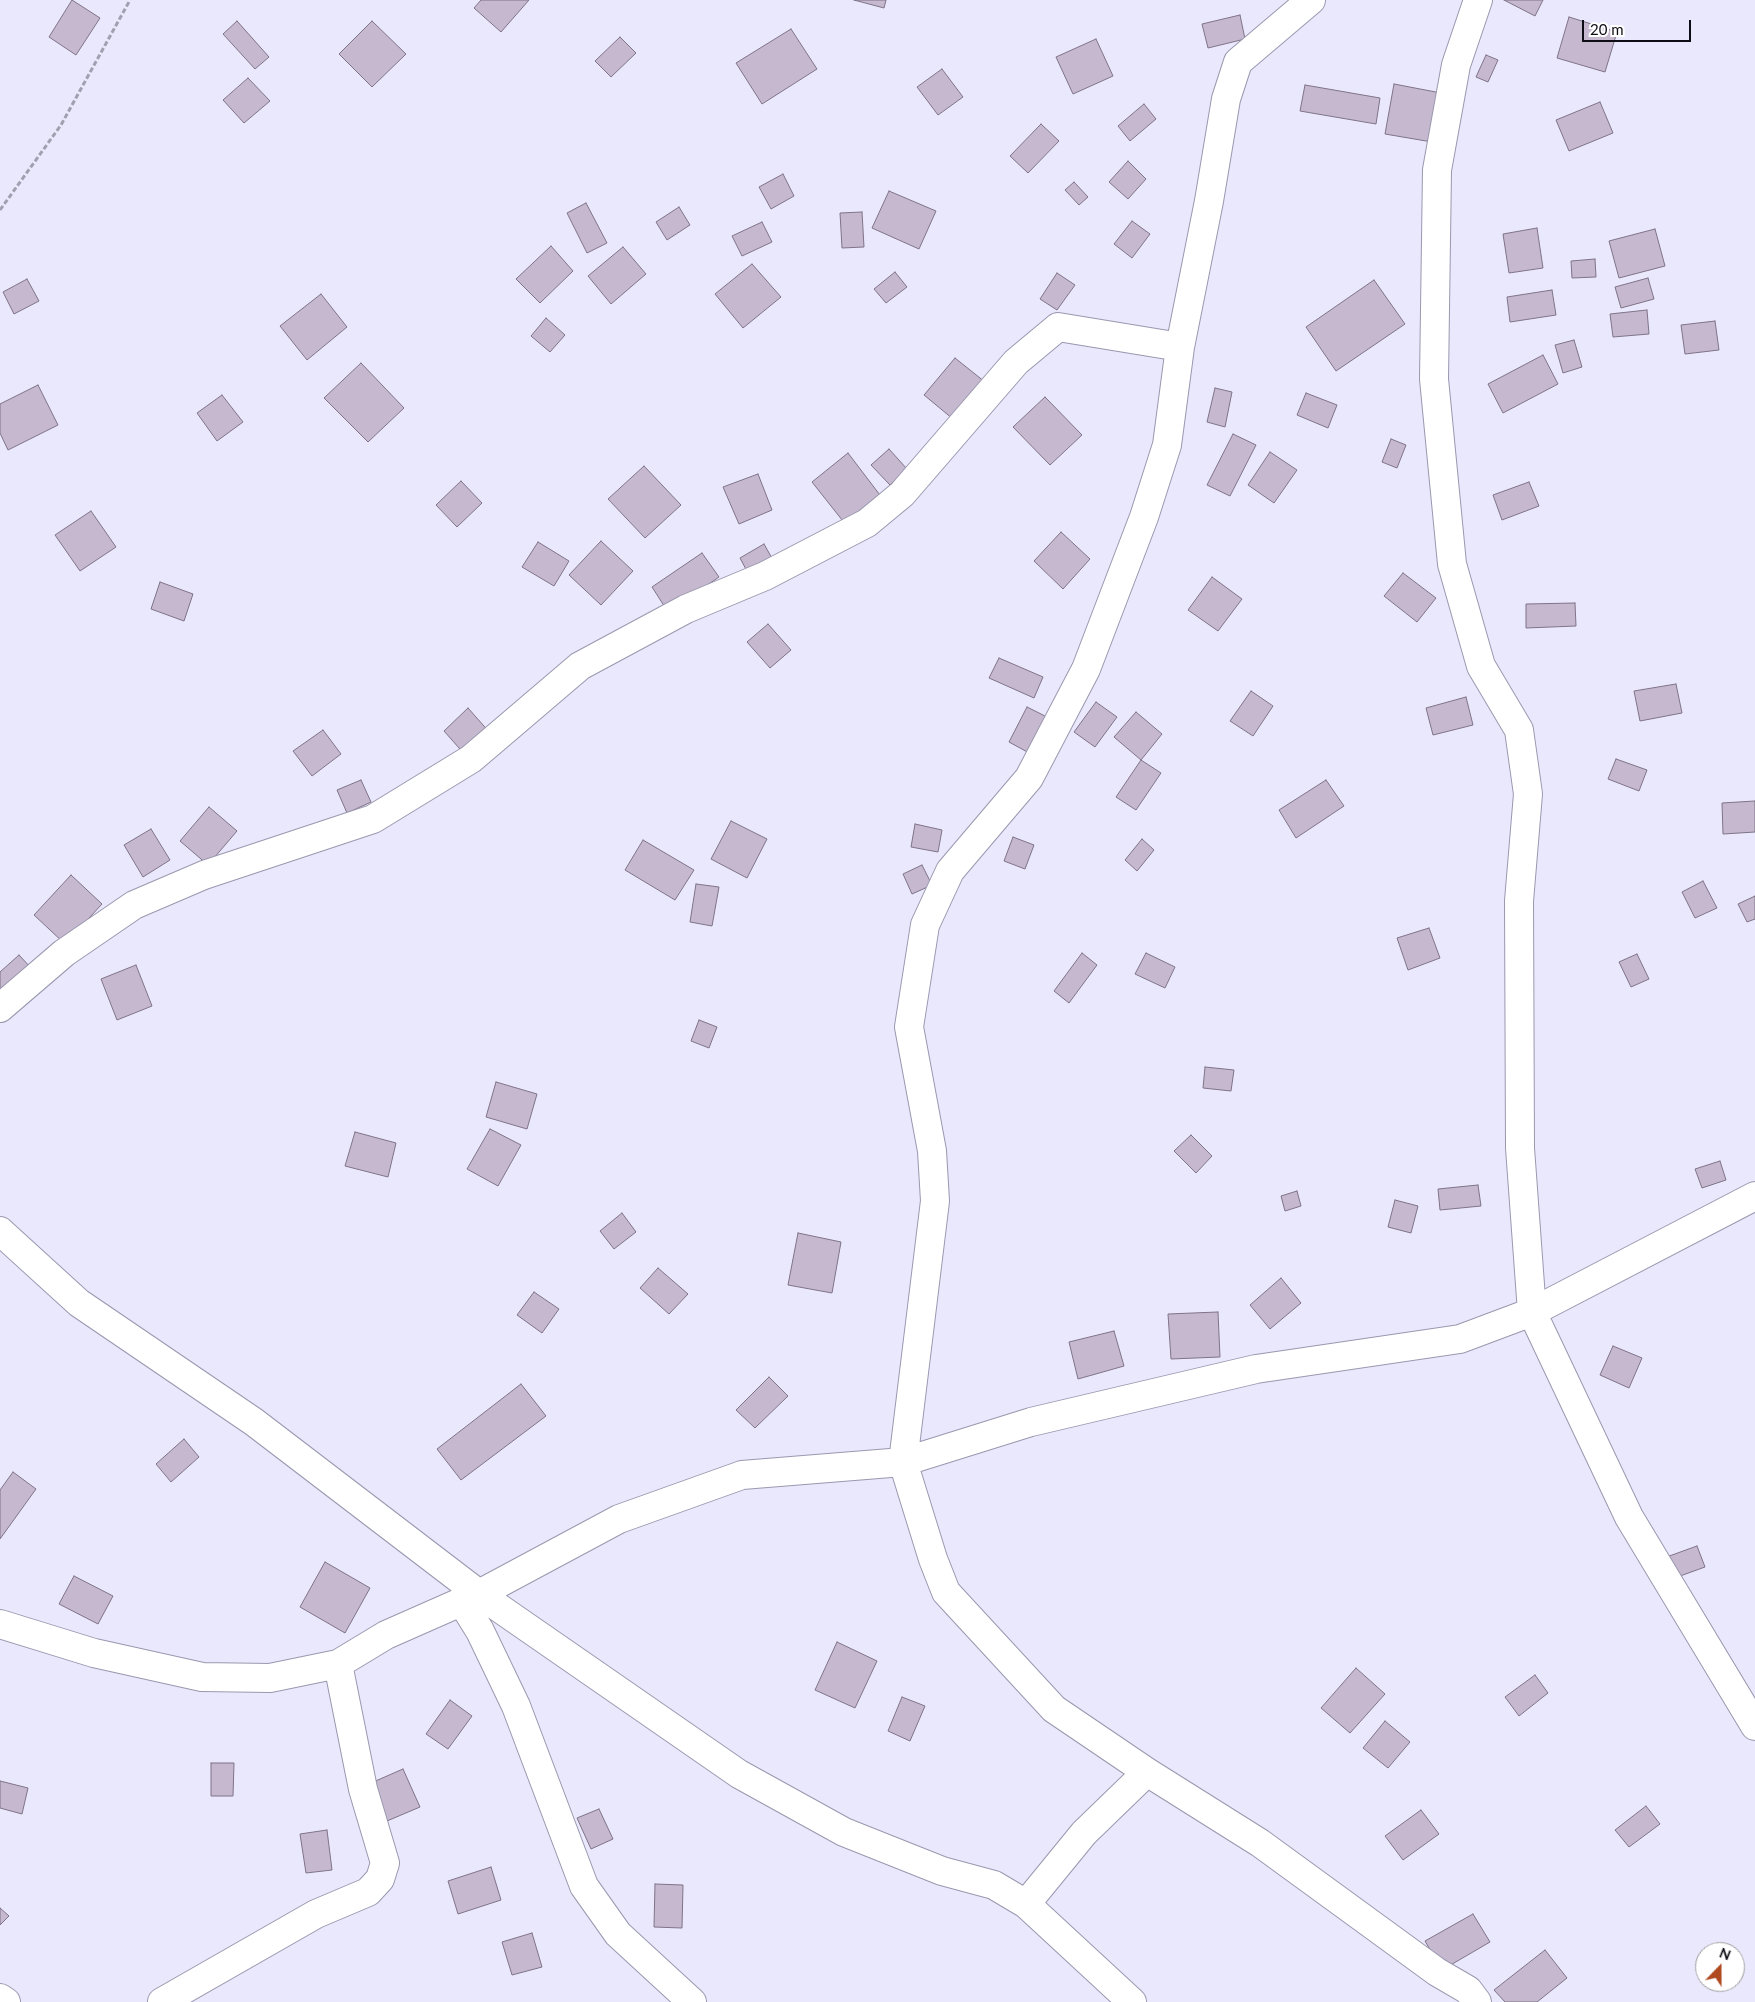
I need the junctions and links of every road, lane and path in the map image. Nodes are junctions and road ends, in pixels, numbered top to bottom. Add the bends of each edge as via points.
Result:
1 (130, 0) edge
2 (1311, 0) edge
3 (1478, 0) edge
4 (0, 210) edge
5 (1180, 347) junction
6 (0, 1008) edge
7 (1755, 1196) edge
8 (0, 1231) edge
9 (1532, 1312) junction
10 (904, 1462) junction
11 (470, 1598) junction
12 (0, 1624) edge
13 (338, 1664) junction
14 (1755, 1726) edge
15 (1147, 1772) junction
16 (1026, 1904) junction
17 (0, 1998) edge
18 (6, 2002) edge
19 (162, 2002) edge
20 (692, 2002) edge
21 (1132, 2002) edge
22 (1477, 2002) edge

1 - 4 path via 61,125
2 - 5 street via 1238,62 1226,99
3 - 9 street via 1456,65 1437,170 1434,380 1452,564 1481,666 1519,730 1528,794 1519,901 1520,1138
5 - 6 street via 1058,327 1016,362 902,494 868,523 764,576 686,609 580,666 472,758 373,819 204,875 134,905 64,952
5 - 10 street via 1167,445 1144,517 1086,669 1029,778 950,871 925,925 909,1027 932,1151 935,1200
7 - 9 street
8 - 11 street via 79,1303 254,1422
9 - 10 street via 1460,1339 1256,1369 1134,1396 1031,1422
9 - 14 street via 1629,1517
10 - 11 street via 742,1476 619,1519
10 - 15 street via 946,1592 1054,1709
11 - 13 street via 386,1635
11 - 16 street via 738,1774 844,1832 942,1871 994,1885
11 - 20 street via 480,1632 516,1706 584,1886 618,1934
12 - 13 street via 94,1653 202,1677 270,1678
13 - 19 street via 363,1789 385,1863 380,1879 368,1892 316,1914
15 - 16 street via 1084,1833
15 - 22 street via 1260,1843 1437,1972 1468,1990
16 - 21 street
17 - 18 street

